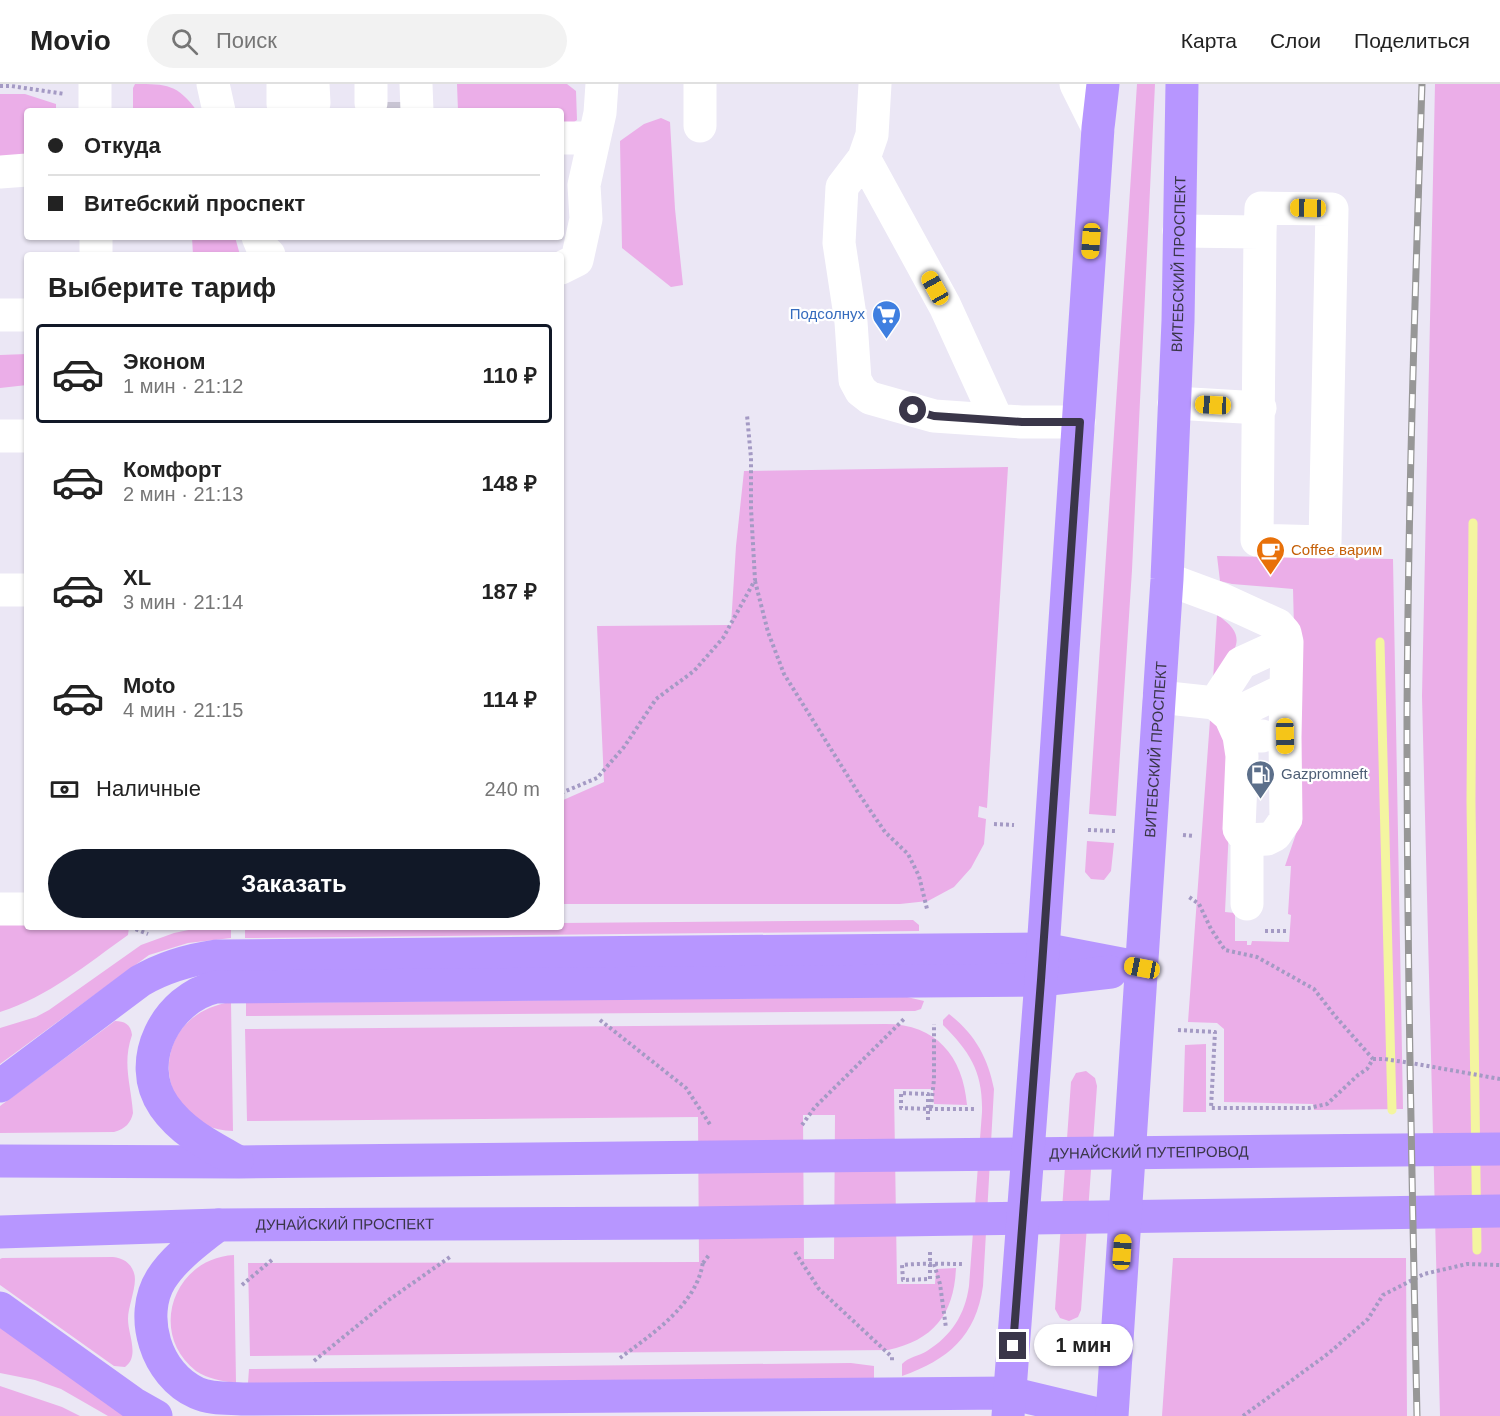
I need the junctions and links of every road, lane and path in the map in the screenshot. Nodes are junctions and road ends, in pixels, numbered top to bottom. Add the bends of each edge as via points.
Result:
1 (213, 84) edge
2 (602, 84) edge
3 (700, 84) edge
4 (875, 84) edge
5 (1076, 84) edge
6 (1103, 84) edge
7 (1182, 84) edge
8 (0, 86) edge
9 (95, 98) edge
10 (218, 108) edge
11 (700, 126) dead end
12 (1098, 128) junction
13 (564, 138) edge
14 (594, 138) junction
15 (864, 158) junction
16 (24, 170) edge
17 (0, 172) edge
18 (573, 185) edge
19 (1179, 231) junction
20 (1260, 232) junction
21 (564, 266) edge
22 (0, 315) edge
23 (24, 315) edge
24 (1174, 403) junction
25 (1260, 408) junction
26 (747, 416) dead end
27 (997, 420) junction
28 (1080, 422) junction
29 (0, 436) edge
30 (24, 436) edge
31 (1167, 579) junction
32 (755, 580) junction
33 (0, 590) edge
34 (24, 590) edge
35 (1286, 666) junction
36 (1159, 698) junction
37 (1228, 718) junction
38 (1285, 736) junction
39 (564, 792) edge
40 (994, 824) dead end
41 (1014, 825) dead end
42 (1088, 830) dead end
43 (1115, 831) dead end
44 (1176, 835) dead end
45 (1194, 836) dead end
46 (1247, 840) junction
47 (1189, 897) dead end
48 (1247, 904) dead end
49 (0, 909) edge
50 (24, 909) edge
51 (927, 909) dead end
52 (137, 930) edge
53 (147, 934) dead end
54 (1042, 965) junction
55 (1142, 968) junction
56 (934, 1024) dead end
57 (1178, 1030) dead end
58 (1373, 1059) junction
59 (1500, 1079) edge
60 (0, 1086) edge
61 (930, 1109) junction
62 (976, 1109) dead end
63 (928, 1120) dead end
64 (1500, 1149) edge
65 (0, 1161) edge
66 (239, 1162) junction
67 (1500, 1211) edge
68 (218, 1225) junction
69 (0, 1232) edge
70 (930, 1252) dead end
71 (450, 1257) dead end
72 (273, 1259) dead end
73 (933, 1264) junction
74 (964, 1264) dead end
75 (1500, 1265) edge
76 (242, 1285) dead end
77 (0, 1308) edge
78 (946, 1328) dead end
79 (314, 1361) dead end
80 (1009, 1405) edge
81 (156, 1416) edge
82 (1106, 1416) edge
83 (1112, 1416) edge
84 (1243, 1416) edge

1 - 10 street
2 - 14 street
3 - 11 street
4 - 15 street via 872,135
5 - 12 street
6 - 12 main road
7 - 19 main road, ВИТЕБСКИЙ ПРОСПЕКТ
8 - 9 path
12 - 28 main road
13 - 14 street
14 - 18 street
15 - 27 street via 945,306
15 - 27 street via 842,187 839,243 855,380 870,398 934,416
16 - 17 street
18 - 21 street via 586,219 577,260
19 - 20 street
19 - 24 main road, ВИТЕБСКИЙ ПРОСПЕКТ
20 - 25 street
20 - 25 street via 1261,208 1332,209 1325,542 1257,540
22 - 23 street
24 - 25 street
24 - 31 main road, ВИТЕБСКИЙ ПРОСПЕКТ
26 - 32 path
27 - 28 street
28 - 54 main road
29 - 30 street
31 - 35 street via 1278,625 1285,633
31 - 36 main road, ВИТЕБСКИЙ ПРОСПЕКТ
32 - 39 path via 723,638 694,670 656,699 624,747 597,778
32 - 51 path via 784,674 885,832 908,854 919,876
33 - 34 street
35 - 37 street
35 - 37 street via 1241,663
35 - 38 street
36 - 37 street
36 - 55 main road, ВИТЕБСКИЙ ПРОСПЕКТ
37 - 38 street
37 - 46 street via 1242,756 1239,829
38 - 46 street via 1286,819 1267,840
40 - 41 path
42 - 43 path
44 - 45 path
46 - 48 street
47 - 58 path via 1199,904 1225,950 1257,957 1314,989
49 - 50 street
52 - 53 path
54 - 55 main road
54 - 60 main road via 216,956 175,964 140,981
54 - 66 main road via 216,987 194,995 169,1017 155,1047 154,1074 163,1104 175,1119 202,1142
54 - 80 main road
55 - 83 main road, ВИТЕБСКИЙ ПРОСПЕКТ
56 - 61 path
57 - 58 path via 1215,1032 1211,1108 1309,1108 1327,1104
58 - 59 path
61 - 62 path
61 - 63 path via 923,1108 901,1108 901,1094 928,1094 928,1102 928,1111
64 - 66 main road, ДУНАЙСКИЙ ПУТЕПРОВОД
65 - 66 main road
67 - 68 main road, ДУНАЙСКИЙ ПРОСПЕКТ via 690,1223
68 - 69 main road, ДУНАЙСКИЙ ПРОСПЕКТ
68 - 80 main road via 166,1272 156,1289 151,1310 153,1336 164,1362 188,1387 208,1396 242,1400
70 - 73 path via 930,1261 930,1270 930,1280 903,1280 902,1265 908,1264 924,1264
71 - 79 path via 390,1299
72 - 76 path
73 - 74 path
73 - 78 path
75 - 84 path via 1467,1264 1424,1274 1383,1295 1361,1326
77 - 81 main road
80 - 82 main road

